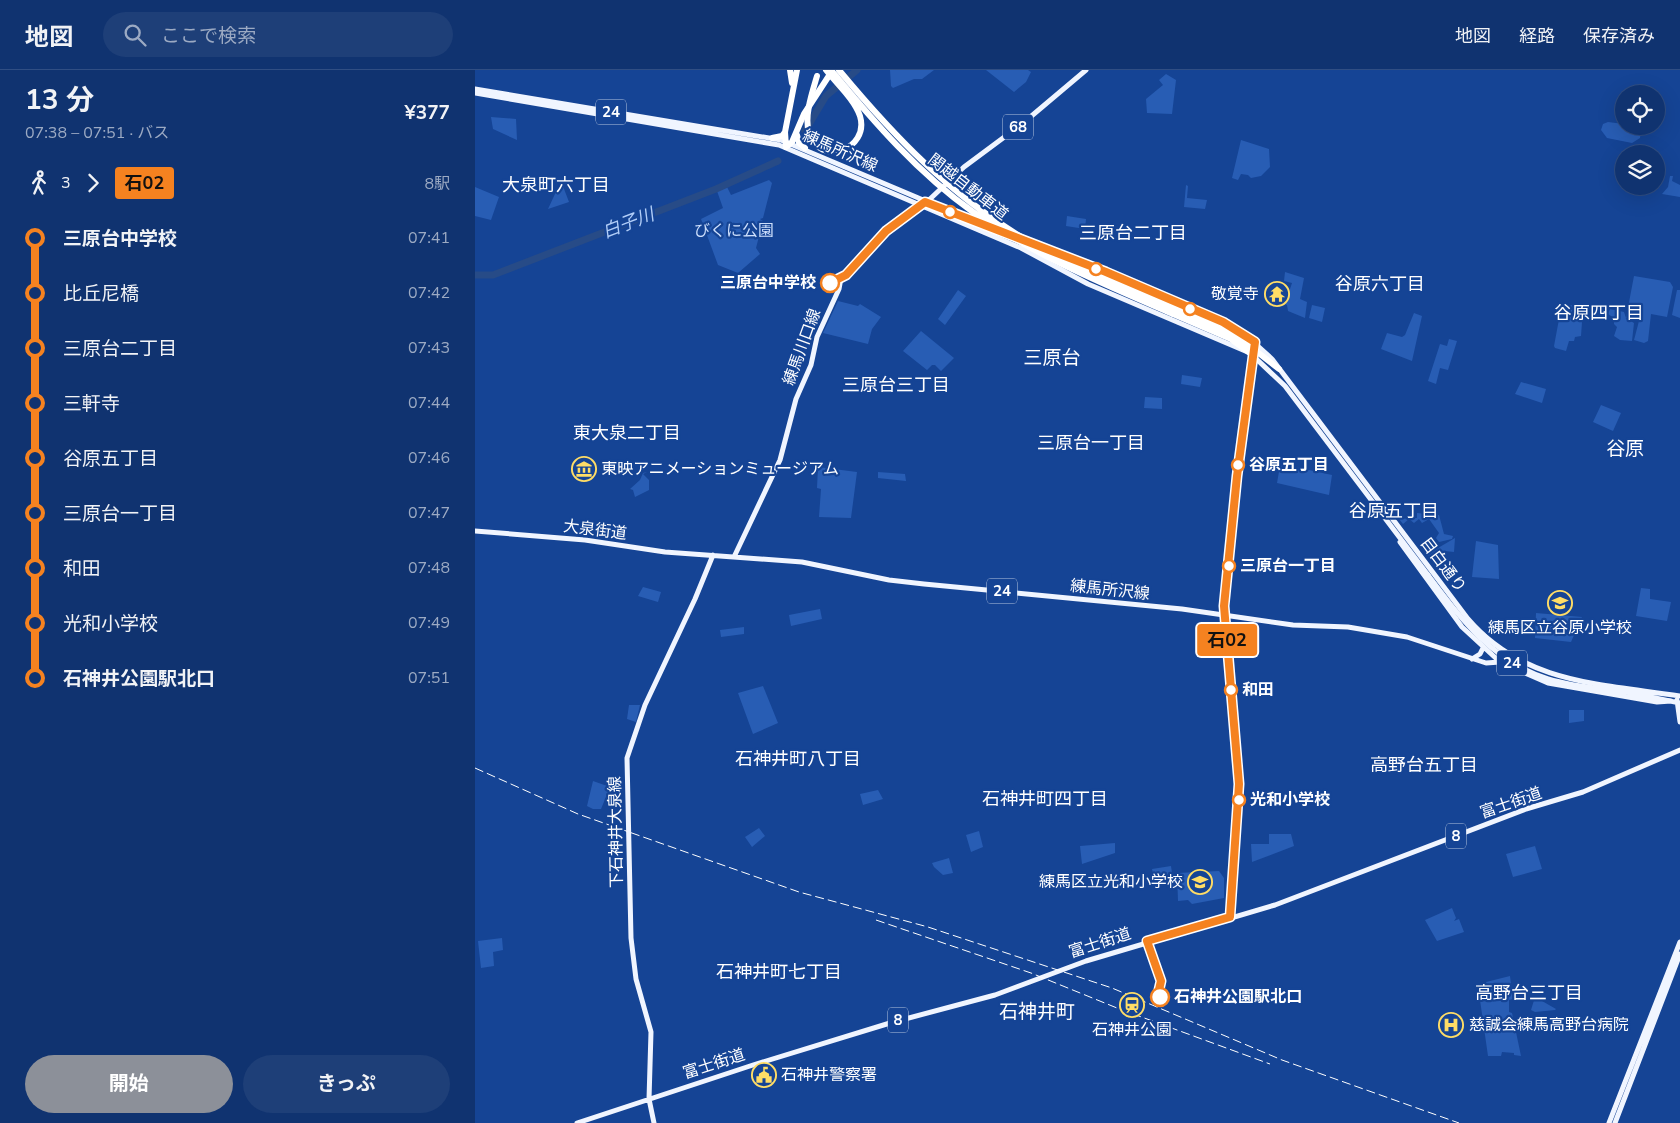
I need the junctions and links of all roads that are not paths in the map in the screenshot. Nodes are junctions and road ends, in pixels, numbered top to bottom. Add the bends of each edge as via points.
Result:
1 (790, 70) edge
2 (797, 70) edge
3 (826, 70) edge
4 (832, 70) edge
5 (839, 70) edge
6 (1086, 70) edge
7 (818, 73) edge
8 (475, 89) edge
9 (792, 90) junction
10 (475, 93) edge
11 (785, 132) junction
12 (797, 133) junction
13 (772, 138) junction
14 (787, 144) junction
15 (805, 148) junction
16 (923, 203) junction
17 (1075, 260) junction
18 (1089, 266) junction
19 (1067, 273) junction
20 (1081, 280) junction
21 (1173, 311) junction
22 (1252, 351) junction
23 (1279, 369) junction
24 (475, 531) edge
25 (1395, 532) junction
26 (713, 555) junction
27 (734, 557) junction
28 (1483, 648) junction
29 (1506, 654) junction
30 (1471, 659) junction
31 (1500, 662) junction
32 (1678, 696) edge
33 (1676, 702) edge
34 (1680, 722) edge
35 (1680, 750) edge
36 (1680, 942) edge
37 (1680, 954) edge
38 (649, 1099) junction
39 (577, 1123) edge
40 (654, 1123) edge
41 (1609, 1123) edge
42 (1615, 1123) edge

1 - 9 highway
2 - 9 highway
3 - 7 highway, bridge via 855,107 861,121 857,140 842,151 822,148 810,136 809,116
4 - 12 highway via 804,114
4 - 21 highway, 関越自動車道, bridge via 898,147 972,211 1057,262
5 - 21 highway, 関越自動車道, bridge via 913,154 982,211 1059,258
6 - 16 main road, 練馬川口線 / 68
8 - 13 main road, 練馬所沢線 / 24
9 - 11 highway
10 - 14 main road, 練馬所沢線 / 24
11 - 13 highway
11 - 14 highway
12 - 14 highway
12 - 15 highway via 798,142
13 - 14 main road, 練馬所沢線 / 24
14 - 15 main road, 練馬所沢線 / 24
14 - 16 main road, 練馬所沢線 / 24
15 - 16 main road, 練馬所沢線 / 24
16 - 17 main road, 練馬所沢線 / 24
16 - 19 main road, 練馬所沢線 / 24
16 - 27 main road, 練馬川口線 / 68 via 886,231 856,266 841,278 817,337 811,365 796,400 777,466
17 - 18 main road, 練馬所沢線 / 24
17 - 19 main road via 1078,266 1075,272
18 - 20 main road via 1080,269
18 - 21 main road, 練馬所沢線 / 24
19 - 20 main road, 練馬所沢線 / 24
20 - 21 main road, 練馬所沢線 / 24
21 - 22 highway, 関越自動車道
21 - 23 main road, 目白通り / 24 via 1223,322 1247,336 1266,352
22 - 23 highway, 関越自動車道
22 - 25 main road, 目白通り / 24 via 1285,386
23 - 29 main road, 目白通り / 24 via 1468,618
24 - 26 main road, 大泉街道 / 24
25 - 28 main road, 24 via 1404,551 1462,627
25 - 33 main road, 目白通り / 24, bridge via 1475,634 1514,664 1558,682
26 - 27 main road, 練馬所沢線 / 24
26 - 38 main road, 下石神井大泉線 via 645,705 627,762 631,938 635,979 651,1032
27 - 30 main road, 練馬所沢線 / 24 via 802,562 923,584 1183,609 1293,624 1348,627 1407,638
28 - 30 main road
28 - 31 main road, 24
29 - 31 main road, 24
29 - 32 main road, 目白通り / 24 via 1551,674
30 - 31 main road, 練馬所沢線 / 24 via 1491,664
31 - 33 main road, 24 via 1528,676 1564,687 1657,702
32 - 33 main road, 24
33 - 34 main road, 24
35 - 38 main road, 富士街道 / 8 via 1587,791 1526,809 1275,905 1086,960 995,995 889,1023
36 - 41 main road
37 - 42 main road
38 - 39 main road, 富士街道 / 8
38 - 40 main road, 下石神井大泉線

